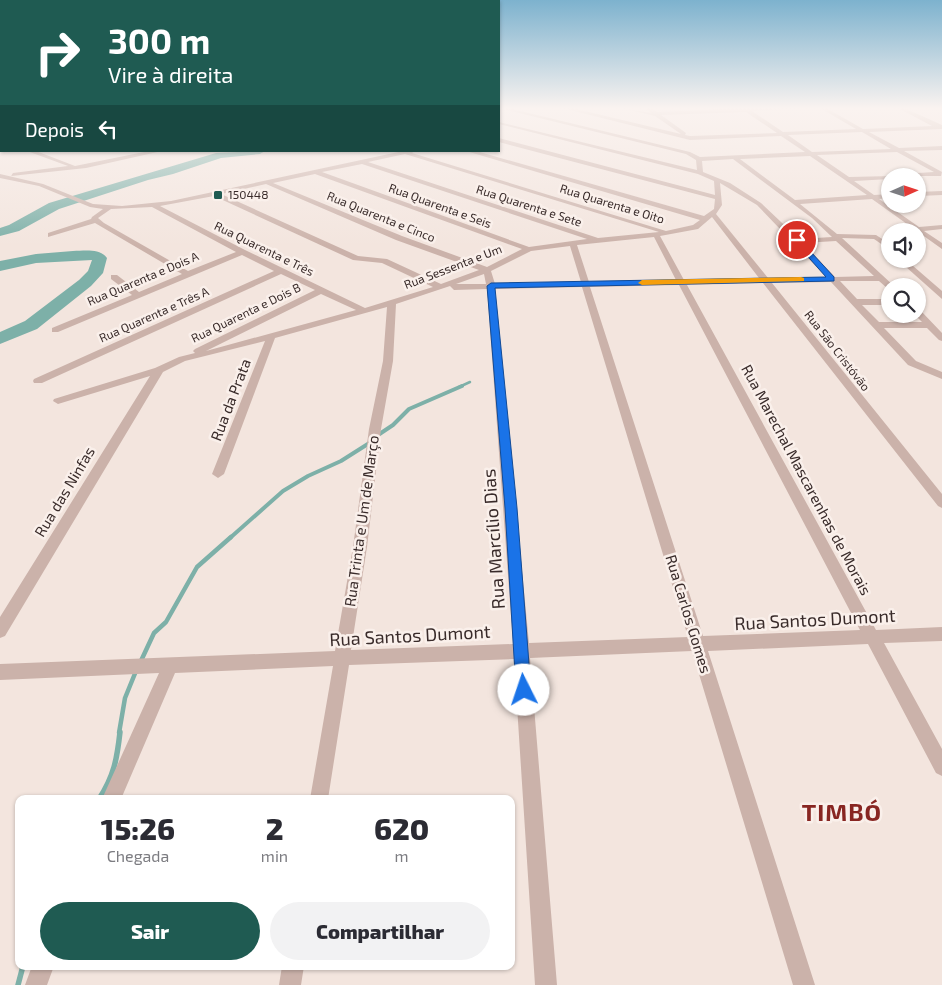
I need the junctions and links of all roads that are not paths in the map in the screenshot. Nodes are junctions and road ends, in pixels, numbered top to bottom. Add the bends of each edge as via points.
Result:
1 (38, 154) edge
2 (120, 154) edge
3 (144, 154) edge
4 (401, 154) edge
5 (415, 154) edge
6 (480, 154) edge
7 (552, 154) edge
8 (623, 154) edge
9 (695, 154) edge
10 (832, 154) edge
11 (903, 154) edge
12 (810, 155) junction
13 (129, 157) junction
14 (735, 158) junction
15 (699, 159) junction
16 (364, 163) junction
17 (74, 167) junction
18 (316, 172) junction
19 (700, 173) junction
20 (941, 174) edge
21 (926, 175) edge
22 (6, 176) edge
23 (881, 177) edge
24 (717, 179) junction
25 (848, 179) junction
26 (268, 183) junction
27 (0, 186) edge
28 (942, 193) edge
29 (216, 194) junction
30 (926, 194) edge
31 (881, 196) edge
32 (872, 197) junction
33 (718, 198) junction
34 (794, 202) junction
35 (154, 205) junction
36 (108, 208) junction
37 (709, 216) junction
38 (96, 220) junction
39 (908, 223) edge
40 (942, 227) edge
41 (926, 228) edge
42 (661, 234) junction
43 (51, 235) dead end
44 (926, 236) edge
45 (838, 238) junction
46 (797, 240) junction
47 (602, 241) junction
48 (881, 241) edge
49 (573, 244) junction
50 (942, 247) edge
51 (528, 250) junction
52 (242, 252) junction
53 (911, 268) edge
54 (487, 270) junction
55 (280, 271) junction
56 (187, 274) junction
57 (114, 277) dead end
58 (881, 278) edge
59 (882, 278) edge
60 (832, 279) junction
61 (765, 280) junction
62 (681, 282) junction
63 (587, 284) junction
64 (491, 286) junction
65 (442, 287) junction
66 (322, 290) junction
67 (137, 294) junction
68 (942, 296) edge
69 (854, 302) junction
70 (881, 302) edge
71 (392, 303) junction
72 (364, 311) junction
73 (875, 325) junction
74 (928, 325) joint
75 (55, 330) dead end
76 (271, 337) junction
77 (942, 338) edge
78 (182, 359) junction
79 (159, 370) junction
80 (942, 376) edge
81 (38, 381) dead end
82 (58, 401) dead end
83 (218, 474) dead end
84 (942, 503) edge
85 (0, 631) edge
86 (942, 634) edge
87 (873, 637) junction
88 (698, 645) junction
89 (521, 650) junction
90 (341, 660) junction
91 (163, 667) junction
92 (0, 672) edge
93 (942, 767) edge
94 (113, 795) edge
95 (320, 795) edge
96 (42, 970) edge
97 (292, 970) edge
98 (36, 985) edge
99 (290, 985) edge
100 (546, 985) edge
101 (804, 985) edge

1 - 17 street
2 - 13 street
3 - 13 street
4 - 16 street
5 - 42 street, Rua Quarenta e Oito
6 - 37 street
7 - 33 street
8 - 19 street
9 - 15 street
10 - 12 street
11 - 20 street
12 - 14 street
12 - 25 street
13 - 17 street
14 - 15 street
14 - 34 street
15 - 19 street
16 - 18 street
16 - 47 street, Rua Quarenta e Sete
17 - 22 street
18 - 26 street
18 - 51 street, Rua Quarenta e Seis
19 - 24 street
20 - 21 street
22 - 27 street
22 - 36 street via 81,203
23 - 25 street
24 - 33 street
24 - 46 street via 752,198
25 - 32 street
26 - 29 street
26 - 54 street, Rua Quarenta e Cinco via 399,238
28 - 30 street
29 - 35 street
29 - 65 street via 356,258 384,261
31 - 32 street
32 - 34 street
32 - 39 street
33 - 37 street via 719,205
34 - 45 street
35 - 36 street
35 - 52 street, Rua Quarenta e Três
36 - 38 street via 94,218
37 - 42 street, Rua Sessenta e Um via 695,227
37 - 61 street, Rua São Cristóvão
38 - 43 street
38 - 56 street
40 - 41 street
42 - 47 street, Rua Sessenta e Um
42 - 62 street, Rua Marechal Mascarenhas de Morais
44 - 50 street
45 - 46 street
45 - 48 street via 876,237
45 - 59 street
46 - 60 street
47 - 49 street, Rua Sessenta e Um
49 - 51 street, Rua Sessenta e Um
49 - 63 street, Rua Carlos Gomes
51 - 54 street, Rua Sessenta e Um
52 - 55 street, Rua Quarenta e Três
52 - 56 street, Rua Quarenta e Dois A
53 - 68 street
54 - 64 street, Rua Marcílio Dias
54 - 65 street, Rua Sessenta e Um
55 - 66 street, Rua Quarenta e Três
55 - 81 street, Rua Quarenta e Três A
56 - 67 street, Rua Quarenta e Dois A
57 - 67 street
58 - 60 street
60 - 61 street
60 - 69 street
61 - 62 street
61 - 84 street, Rua São Cristóvão
62 - 63 street
62 - 87 street, Rua Marechal Mascarenhas de Morais
63 - 64 street
63 - 88 street, Rua Carlos Gomes
64 - 65 street
64 - 89 street, Rua Marcílio Dias
65 - 71 street, Rua Sessenta e Um
66 - 72 street, Rua Quarenta e Três
66 - 78 street, Rua Quarenta e Dois B
67 - 75 street, Rua Quarenta e Dois A
69 - 70 street
69 - 73 street
71 - 72 street, Rua Sessenta e Um
71 - 90 street, Rua Trinta e Um de Março via 388,361
72 - 76 street, Rua Sessenta e Um
73 - 74 street
73 - 80 street via 912,363
74 - 77 street
76 - 78 street, Rua Sessenta e Um
76 - 83 street, Rua da Prata
78 - 79 street, Rua Sessenta e Um
79 - 82 street, Rua Sessenta e Um
79 - 85 street, Rua das Ninfas
86 - 87 street, Rua Santos Dumont
87 - 88 street, Rua Santos Dumont
87 - 93 street, Rua Marechal Mascarenhas de Morais
88 - 89 street, Rua Santos Dumont
88 - 101 street, Rua Carlos Gomes
89 - 90 street, Rua Santos Dumont
89 - 100 street, Rua Marcílio Dias
90 - 91 street, Rua Santos Dumont
90 - 95 street, Rua Trinta e Um de Março
91 - 92 street, Rua Santos Dumont
91 - 94 street
96 - 98 street
97 - 99 street

